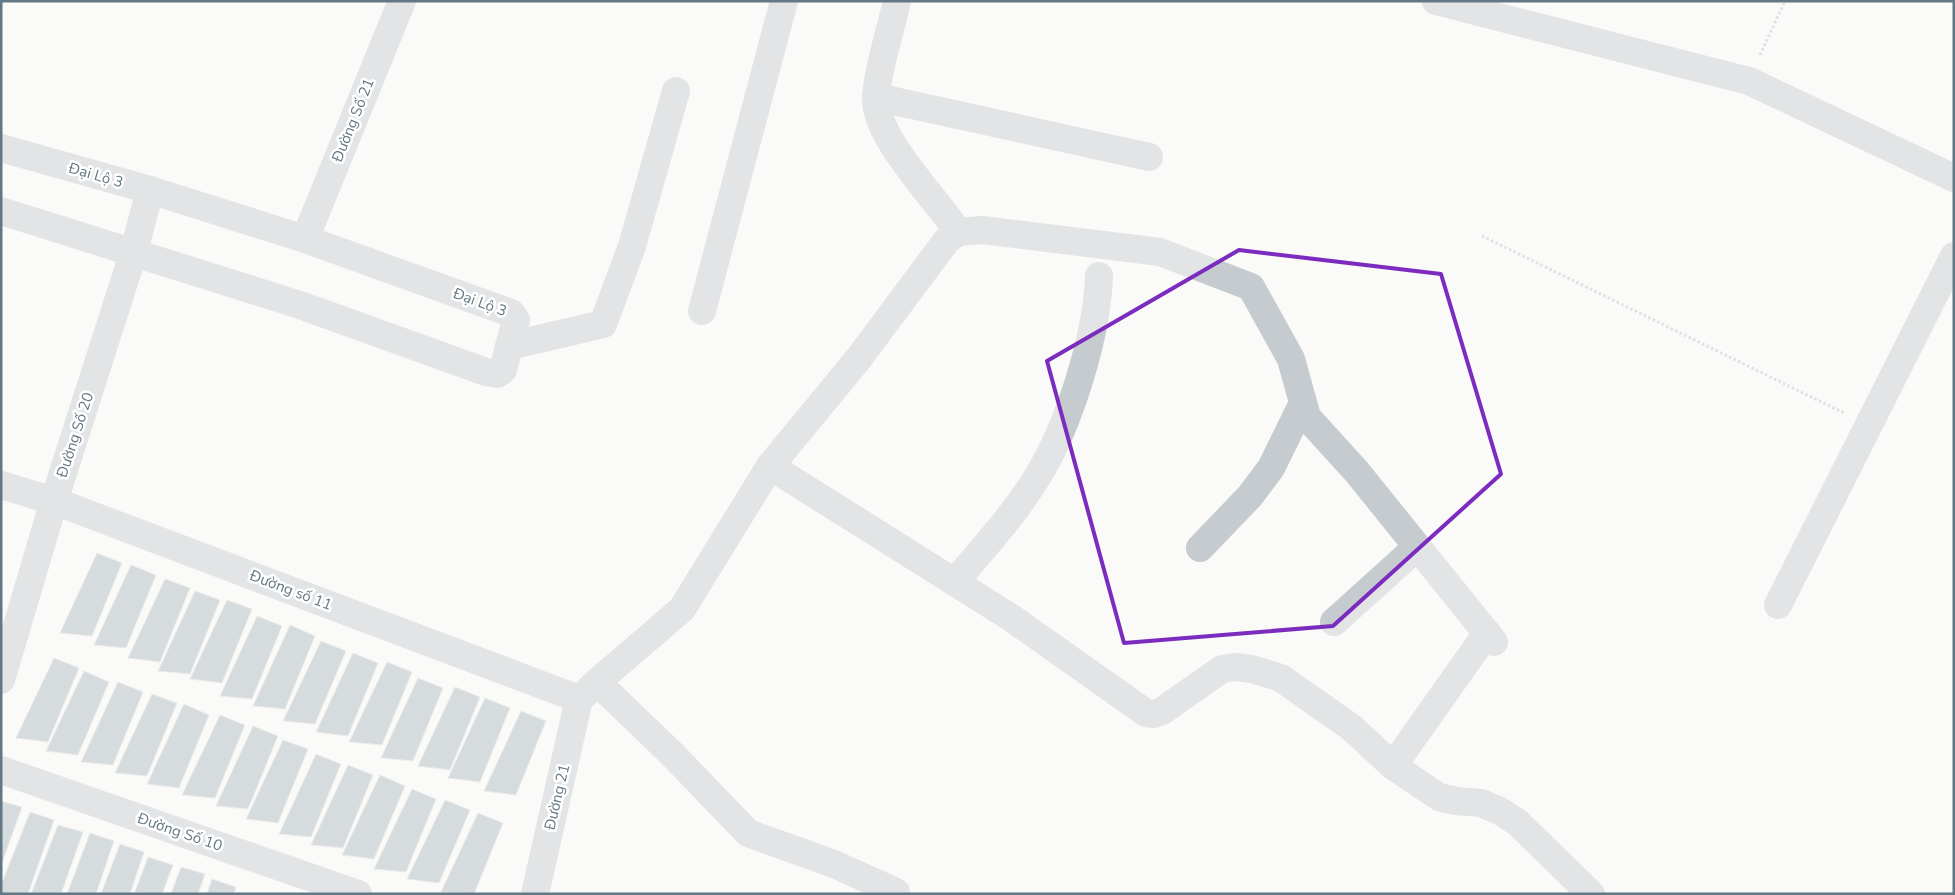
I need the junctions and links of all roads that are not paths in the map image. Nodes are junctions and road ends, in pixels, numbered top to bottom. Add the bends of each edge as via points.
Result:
1 (402, 1) edge
2 (784, 1) edge
3 (897, 1) edge
4 (1436, 1) edge
5 (676, 91) dead end
6 (876, 97) junction
7 (1, 148) edge
8 (1149, 157) dead end
9 (1954, 178) edge
10 (150, 190) junction
11 (1, 211) edge
12 (958, 232) junction
13 (305, 239) junction
14 (134, 251) junction
15 (1954, 256) edge
16 (1099, 276) dead end
17 (702, 311) dead end
18 (509, 346) junction
19 (1303, 403) junction
20 (770, 466) junction
21 (1, 485) edge
22 (54, 501) junction
23 (1200, 548) dead end
24 (1416, 548) junction
25 (955, 582) junction
26 (1778, 605) dead end
27 (1334, 622) dead end
28 (1, 680) edge
29 (588, 691) junction
30 (1392, 766) junction
31 (1, 770) edge
32 (896, 892) dead end
33 (358, 894) edge
34 (535, 894) edge
35 (1591, 894) edge

1 - 13 street, Đường Số 21
2 - 17 street
3 - 6 street
4 - 9 street via 1749,81
5 - 18 street via 632,246 603,324
6 - 8 street
6 - 12 street via 880,121 890,142
7 - 10 street, Đại Lộ 3
10 - 13 street, Đại Lộ 3
10 - 14 street, Đường Số 20
11 - 14 street, Đại Lộ 3
12 - 19 street via 982,230 1160,252 1251,286 1291,359
12 - 20 street via 947,240 859,358
13 - 18 street, Đại Lộ 3 via 513,314 516,320
14 - 18 street, Đại Lộ 3 via 300,305 486,372 497,374 503,370
14 - 22 street, Đường Số 20
15 - 26 street
16 - 25 street via 1098,306 1082,370 1055,445 1039,476
19 - 23 street via 1271,468 1250,496
19 - 24 street via 1308,417 1358,472
20 - 25 street
20 - 29 street via 682,609
21 - 22 street, Đường số 11
22 - 28 street, Đường Số 20
22 - 29 street, Đường số 11
24 - 27 street
24 - 30 street via 1490,638
25 - 30 street via 1010,616 1146,713 1162,712 1222,669 1252,668 1281,678 1352,728
29 - 32 street via 672,754 748,833 834,864
29 - 34 street, Đường 21
30 - 35 street via 1439,797 1481,803 1500,811 1517,822
31 - 33 street, Đường Số 10

